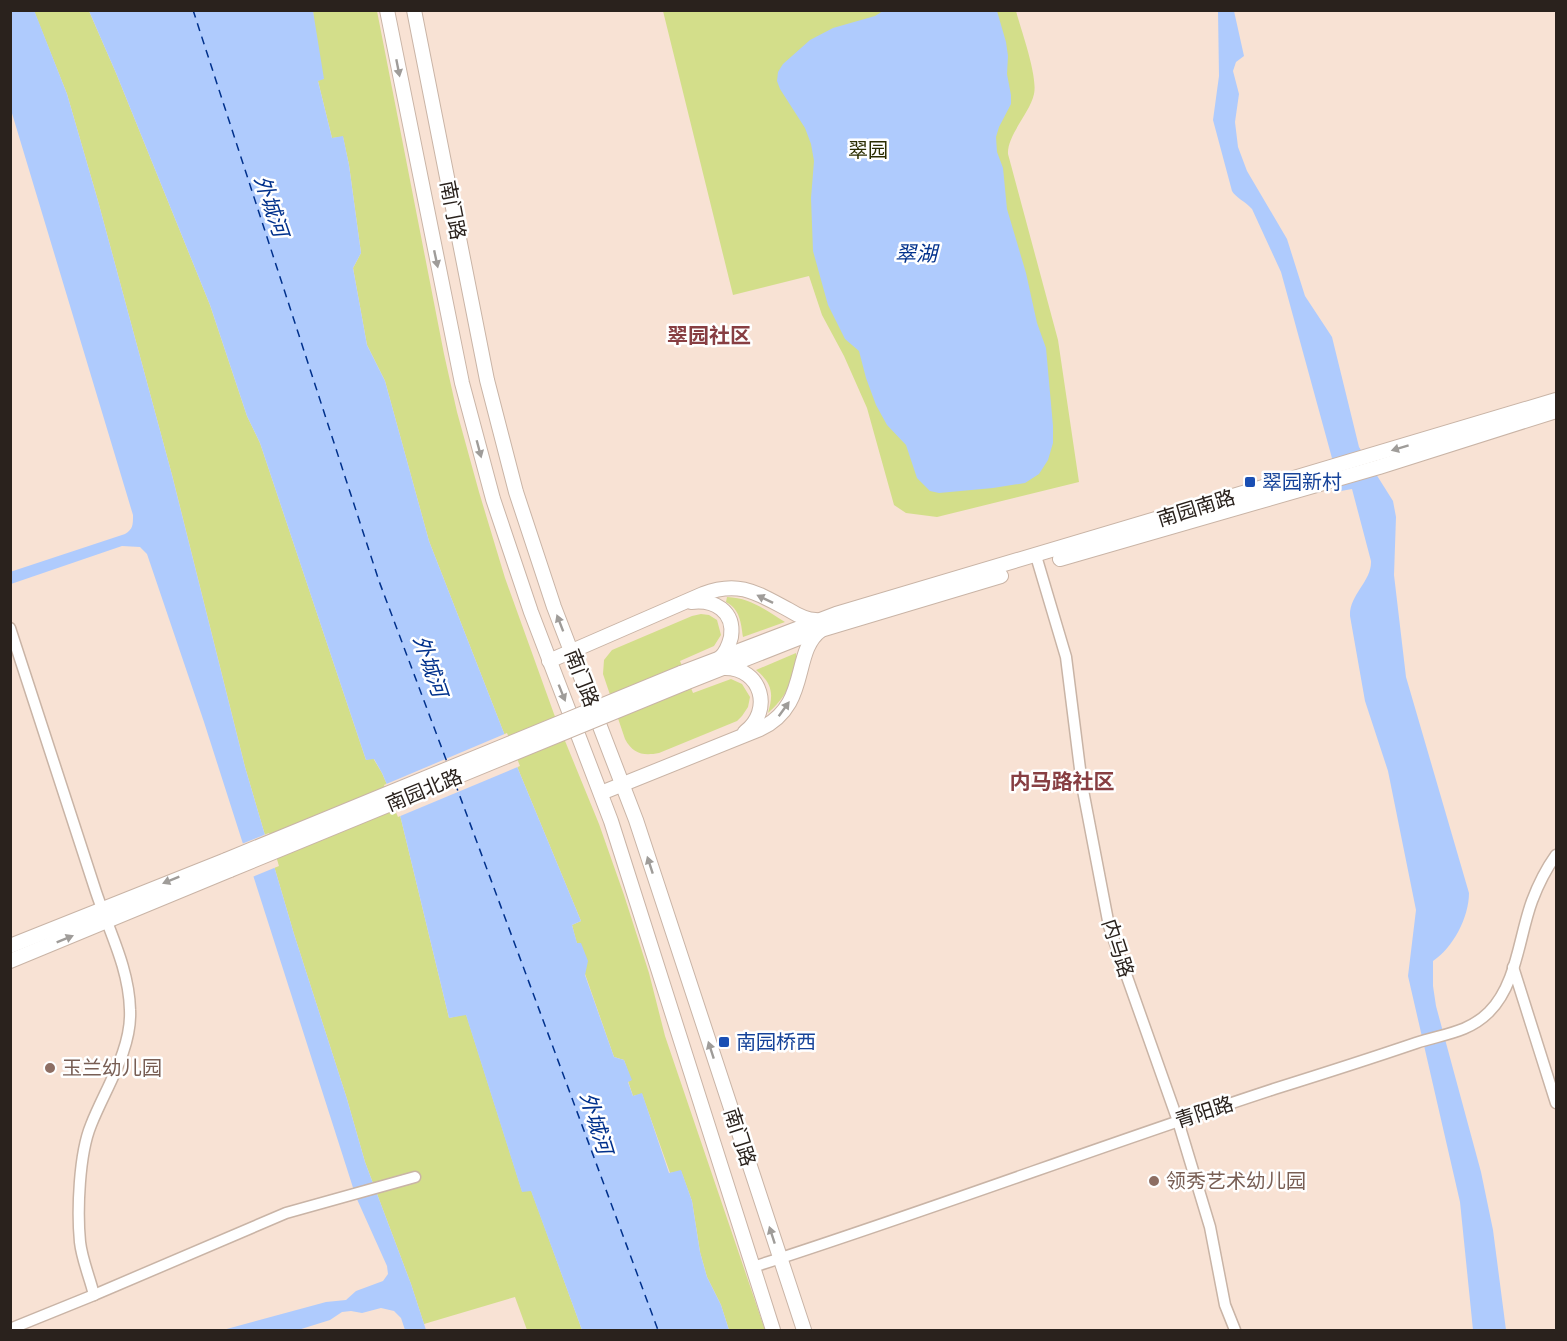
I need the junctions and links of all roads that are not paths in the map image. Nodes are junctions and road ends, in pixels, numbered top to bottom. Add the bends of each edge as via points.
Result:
1 (387, 10) edge
2 (414, 10) edge
3 (1556, 405) edge
4 (1037, 560) junction
5 (683, 604) junction
6 (837, 619) joint
7 (821, 624) junction
8 (10, 628) edge
9 (572, 651) junction
10 (549, 661) junction
11 (720, 664) junction
12 (736, 739) junction
13 (624, 785) junction
14 (601, 793) junction
15 (1557, 855) edge
16 (104, 915) junction
17 (10, 946) edge
18 (10, 961) edge
19 (1513, 967) junction
20 (1557, 1103) edge
21 (1178, 1121) junction
22 (415, 1177) dead end
23 (779, 1258) junction
24 (753, 1267) junction
25 (94, 1295) junction
26 (10, 1329) edge
27 (773, 1330) edge
28 (804, 1330) edge
29 (1234, 1330) edge

1 -> 10 main road, 南门路 via 464,393 506,541
9 -> 2 main road, 南门路 via 540,566 501,440
3 - 4 main road, 南园南路
4 - 6 main road, 南园南路
4 - 21 street, 内马路 via 1066,657 1082,785 1109,926
7 -> 5 main road via 732,587 714,590
5 - 9 main road
5 - 11 main road via 711,602 728,615 731,637
6 - 7 main road, 南园北路
7 - 11 main road, 南园北路
12 -> 7 main road via 780,716 794,694
8 - 16 street
9 - 10 main road
9 - 13 main road, 南门路
10 -> 14 main road, 南门路
11 - 12 main road via 749,676 760,696 757,720
11 - 16 main road, 南园北路, bridge
12 - 13 main road
13 - 14 main road
23 -> 13 main road, 南门路
14 - 24 main road, 南门路
15 - 19 street, 青阳路 via 1542,876 1531,903
16 - 17 main road, 南园北路
18 -> 16 main road, 南园北路
16 - 25 street via 125,970 130,1011 126,1039 90,1127 81,1171 80,1245
19 - 20 street
19 - 21 street, 青阳路 via 1491,1010 1463,1030
21 - 23 street, 青阳路
21 - 29 street, 内马路 via 1210,1227
22 - 25 street via 286,1213
23 - 24 street, 青阳路
23 - 28 main road, 南门路
24 - 27 main road, 南门路
25 - 26 street

